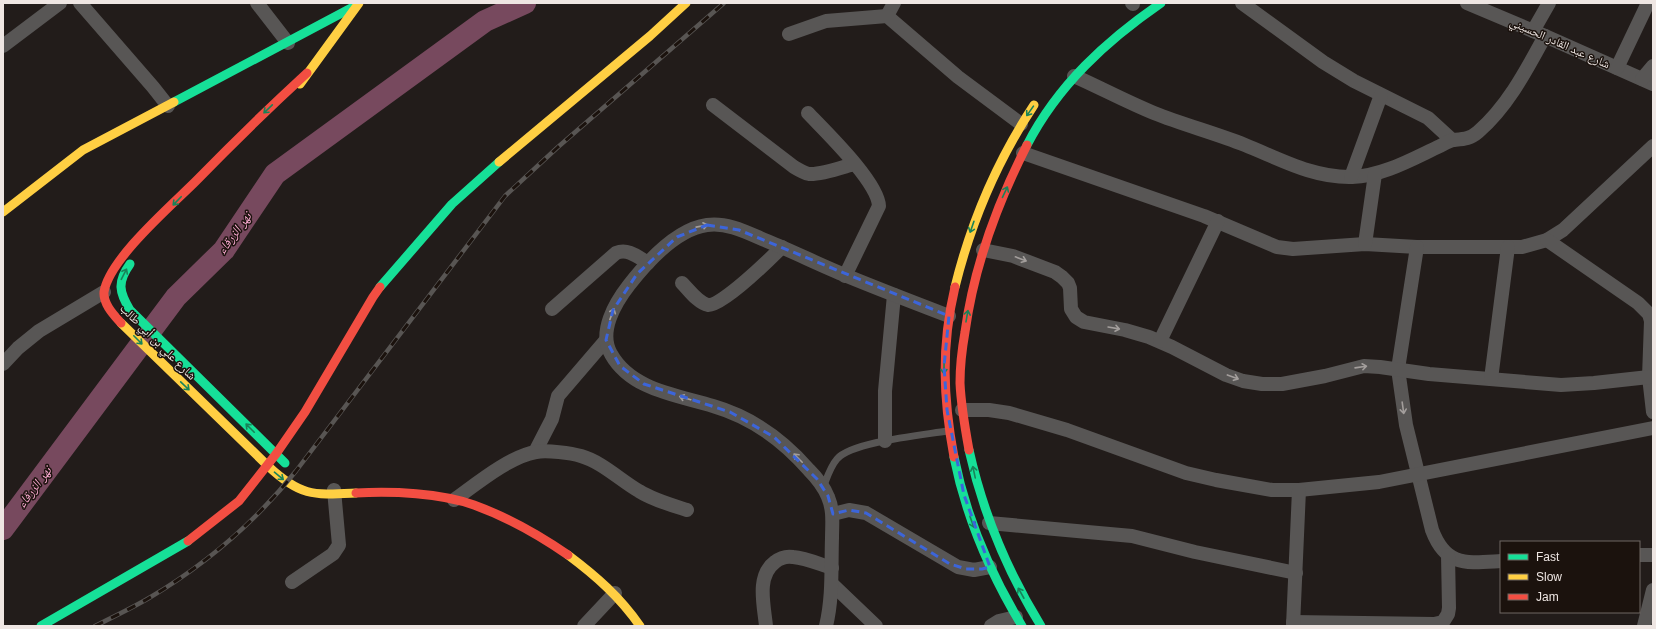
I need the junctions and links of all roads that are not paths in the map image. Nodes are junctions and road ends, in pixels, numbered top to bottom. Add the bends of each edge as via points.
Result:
1 (60, 3) edge
2 (80, 3) edge
3 (257, 3) edge
4 (359, 3) edge
5 (686, 3) edge
6 (894, 3) edge
7 (1161, 3) edge
8 (1242, 3) edge
9 (1467, 3) edge
10 (1549, 3) edge
11 (1648, 3) edge
12 (887, 16) junction
13 (1539, 33) junction
14 (789, 34) dead end
15 (288, 43) junction
16 (3, 46) edge
17 (1653, 66) edge
18 (1617, 68) junction
19 (307, 73) junction
20 (1074, 76) junction
21 (1648, 81) edge
22 (1381, 95) junction
23 (1040, 96) dead end
24 (713, 105) dead end
25 (168, 106) junction
26 (808, 113) dead end
27 (1021, 124) junction
28 (265, 125) dead end
29 (1452, 140) junction
30 (1653, 146) edge
31 (1023, 153) junction
32 (854, 164) junction
33 (1375, 174) junction
34 (1351, 177) junction
35 (3, 212) edge
36 (1218, 221) junction
37 (1547, 240) junction
38 (1365, 244) junction
39 (1417, 247) junction
40 (782, 248) junction
41 (1508, 248) junction
42 (983, 250) junction
43 (138, 256) dead end
44 (648, 262) junction
45 (846, 276) junction
46 (682, 283) dead end
47 (104, 292) junction
48 (894, 295) junction
49 (552, 310) dead end
50 (949, 316) junction
51 (606, 340) junction
52 (946, 341) junction
53 (1160, 341) junction
54 (963, 342) junction
55 (3, 364) edge
56 (1398, 369) junction
57 (1650, 377) junction
58 (1491, 379) junction
59 (962, 410) junction
60 (1653, 412) edge
61 (1653, 428) edge
62 (950, 431) junction
63 (886, 441) junction
64 (535, 452) junction
65 (276, 454) junction
66 (268, 466) junction
67 (292, 470) dead end
68 (1418, 475) junction
69 (306, 482) dead end
70 (823, 488) junction
71 (1299, 490) junction
72 (334, 493) junction
73 (454, 500) junction
74 (687, 510) dead end
75 (833, 514) junction
76 (989, 523) junction
77 (1448, 555) junction
78 (1640, 555) edge
79 (1653, 555) edge
80 (1500, 561) edge
81 (832, 568) junction
82 (990, 568) junction
83 (1296, 573) junction
84 (292, 582) dead end
85 (832, 584) junction
86 (1653, 590) edge
87 (616, 593) junction
88 (1019, 622) edge
89 (1293, 624) edge
90 (41, 626) edge
91 (584, 626) edge
92 (640, 626) edge
93 (766, 626) edge
94 (826, 626) edge
95 (876, 626) edge
96 (991, 626) edge
97 (1041, 626) edge
98 (1644, 626) edge

1 - 16 street
2 - 25 street
3 - 15 street
4 - 15 street
4 - 19 street
5 - 65 street via 452,204 373,297 325,379
6 - 12 street
7 - 20 street via 1111,41
8 - 22 street via 1323,62
9 - 13 street, شارع عبد القادر الحسيني
10 - 13 street
11 - 18 street
12 - 14 street via 826,21
12 - 27 street via 958,77
13 - 18 street, شارع عبد القادر الحسيني
13 - 29 street via 1523,77 1489,121 1474,136
15 - 25 street
17 - 21 street
18 - 21 street, شارع عبد القادر الحسيني
19 - 28 street via 287,101
19 -> 47 street via 135,244 117,265
20 - 31 street via 1045,114
20 - 34 street via 1155,113 1296,166 1316,173
22 - 29 street via 1428,118
22 - 34 street
23 -> 27 street
24 - 32 street via 803,172 819,173
25 - 35 street via 83,150
26 - 32 street
27 -> 50 street via 993,175 978,211 967,241
29 - 33 street
30 - 37 street via 1574,221
31 - 36 street
42 -> 31 street via 998,206
32 - 45 street via 877,194 879,206
33 - 34 street
33 - 38 street
36 - 38 street via 1277,247 1293,249
36 - 53 street
37 - 41 street via 1535,245
37 - 57 street via 1649,314
38 - 39 street
39 - 41 street
39 - 56 street
44 -> 40 street via 686,231 707,225 729,226
40 - 45 street
40 - 46 street via 736,289 712,305 701,302
41 - 58 street
42 -> 53 street via 1013,256 1055,272 1068,282 1071,309 1076,317 1084,322 1125,330
54 -> 42 street via 972,287
65 -> 43 street, شارع علي بن أبي طالب via 130,310 121,292 121,282
44 - 49 street via 628,252 616,253
51 -> 44 street via 609,320 618,300
45 - 48 street
47 - 55 street via 39,331
47 -> 66 street, شارع علي بن أبي طالب via 106,304 119,322
48 - 50 street
48 - 63 street via 885,391
50 - 52 street
51 - 64 street via 558,396 552,419
70 -> 51 street via 787,447 746,419 715,406 659,390 631,376 610,353
52 - 54 street
52 -> 62 street via 944,390
53 -> 56 street via 1226,375 1262,384 1301,381 1364,366
54 - 59 street via 960,382
56 - 58 street
56 -> 68 street via 1406,425
57 - 58 street via 1568,385
57 - 60 street
59 - 71 street via 989,410 1027,418 1091,438 1186,473 1272,490
76 -> 59 street via 977,483
61 - 68 street
62 - 63 lane
62 -> 82 street via 965,501
63 - 70 lane via 842,455
64 - 73 street via 514,460
64 - 74 street via 582,456 640,492
65 - 66 street
65 - 67 street, شارع علي بن أبي طالب
66 -> 72 street, شارع علي بن أبي طالب via 292,486 304,491
66 - 90 street via 240,500 201,532
68 - 71 street via 1352,486
68 - 77 street via 1437,544
69 - 72 street, شارع علي بن أبي طالب
70 - 75 street via 830,500
71 - 83 street
72 - 73 street, شارع علي بن أبي طالب via 407,494
72 - 84 street via 339,540 336,550
73 - 87 street, شارع علي بن أبي طالب via 500,515 542,539
75 - 81 street
75 - 82 street via 849,510 866,513 958,567 974,570
76 - 83 street via 1132,536 1201,554
97 -> 76 street via 1014,579
77 - 80 street via 1465,562
77 - 89 street via 1448,614 1443,622
78 - 79 street
81 - 85 street
81 - 93 street via 791,556 780,558 771,565 765,574 763,589
82 - 88 street
83 - 89 street
85 - 94 street
85 - 95 street
86 - 98 street
87 - 91 street
87 - 92 street, شارع علي بن أبي طالب
88 - 96 street via 999,621

